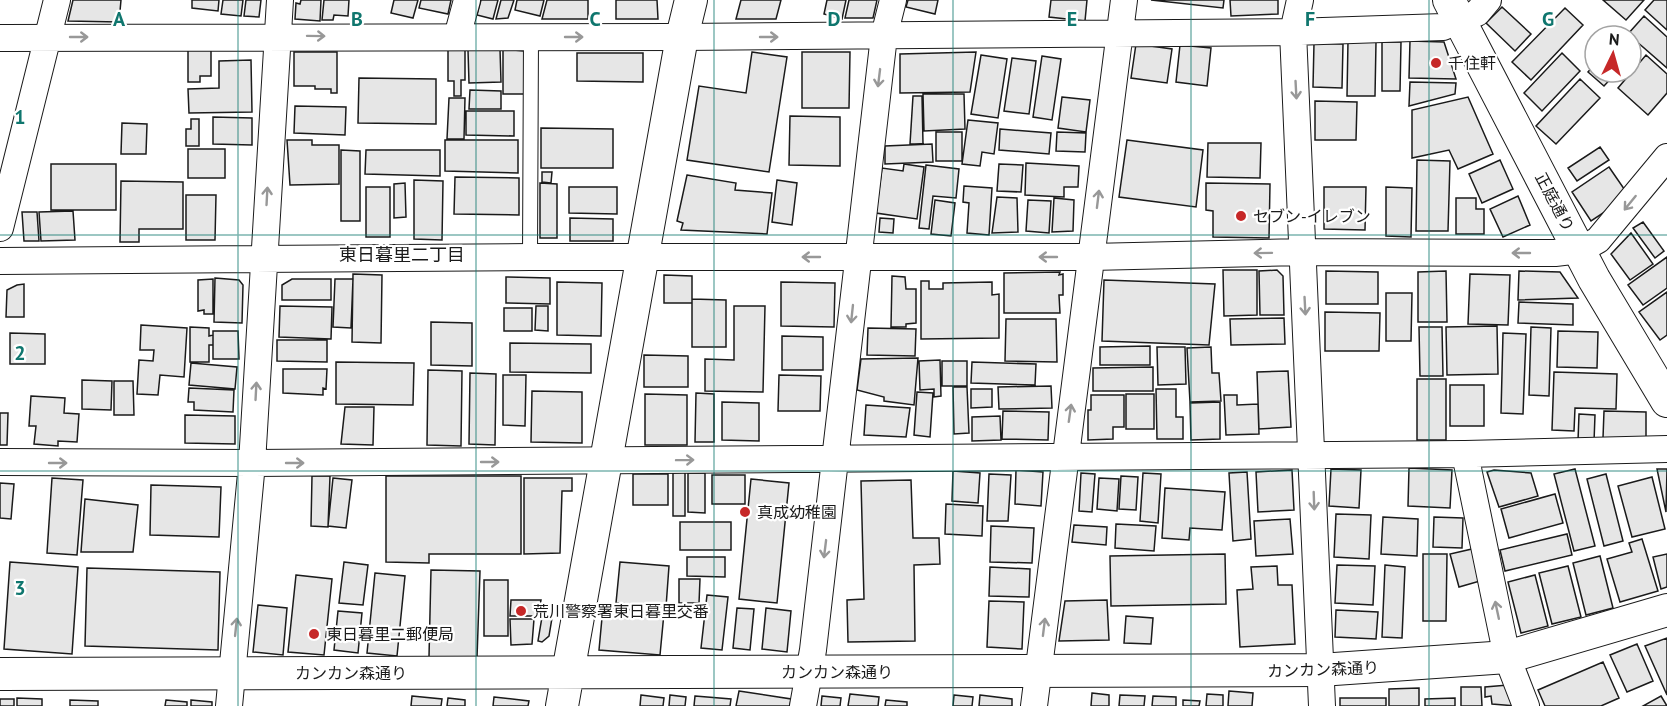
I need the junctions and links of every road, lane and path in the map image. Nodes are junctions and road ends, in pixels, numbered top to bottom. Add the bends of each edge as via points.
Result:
1 (57, 0) edge
2 (280, 0) edge
3 (466, 0) edge
4 (691, 0) edge
5 (893, 0) edge
6 (1124, 0) edge
7 (1300, 0) edge
8 (1488, 0) edge
9 (1455, 11) edge
10 (1293, 32) junction
11 (1120, 34) junction
12 (276, 36) junction
13 (884, 36) junction
14 (531, 37) junction
15 (682, 37) junction
16 (0, 38) edge
17 (47, 38) junction
18 (457, 38) junction
19 (1667, 158) edge
20 (8, 162) edge
21 (0, 228) edge
22 (1580, 250) junction
23 (1303, 252) junction
24 (530, 257) junction
25 (643, 257) junction
26 (858, 257) junction
27 (1091, 257) junction
28 (263, 258) junction
29 (0, 261) edge
30 (1667, 401) edge
31 (1667, 449) edge
32 (1313, 454) junction
33 (1465, 454) junction
34 (1065, 456) junction
35 (835, 458) junction
36 (606, 461) junction
37 (0, 462) edge
38 (252, 463) junction
39 (1667, 610) edge
40 (1507, 657) junction
41 (1320, 670) junction
42 (568, 671) junction
43 (810, 672) junction
44 (1039, 673) junction
45 (0, 674) edge
46 (232, 674) junction
47 (229, 706) edge
48 (562, 706) edge
49 (803, 706) edge
50 (1034, 706) edge
51 (1322, 706) edge
52 (1526, 706) edge

1 - 17 street
2 - 12 street
3 - 18 street
4 - 15 street
5 - 13 street
6 - 11 street
7 - 10 street
8 - 9 street via 1477,13
9 - 10 street via 1443,27
9 - 22 street, 正庭通り
10 - 11 street
10 -> 23 street
11 - 13 street
27 -> 11 street
17 -> 12 street
12 -> 18 street
28 -> 12 street
15 -> 13 street
13 -> 26 street
14 -> 15 street
14 - 18 street
14 - 24 lane
15 - 25 street
16 - 17 street
17 - 20 street
19 -> 22 street via 1598,240
20 - 21 street
22 -> 23 street
22 - 30 street, 正庭通り
23 -> 27 street
23 -> 32 street
24 - 25 street
24 - 28 street
26 -> 25 street
25 - 36 street
27 -> 26 street
26 -> 35 street
34 -> 27 street
28 - 29 street
38 -> 28 street
31 - 33 street
32 - 33 street
32 - 34 street
32 -> 41 street
40 -> 33 street
34 - 35 street
44 -> 34 street
36 -> 35 street
35 -> 43 street
38 -> 36 street
36 - 42 street
37 -> 38 street
46 -> 38 street
39 - 40 street, カンカン森通り
40 - 41 street, カンカン森通り
40 - 52 street
41 - 44 street, カンカン森通り
41 - 51 street
42 - 43 street, カンカン森通り
42 - 46 street, カンカン森通り
42 - 48 street
43 - 44 street, カンカン森通り
43 - 49 street
44 - 50 street
45 - 46 street, カンカン森通り
46 - 47 street

